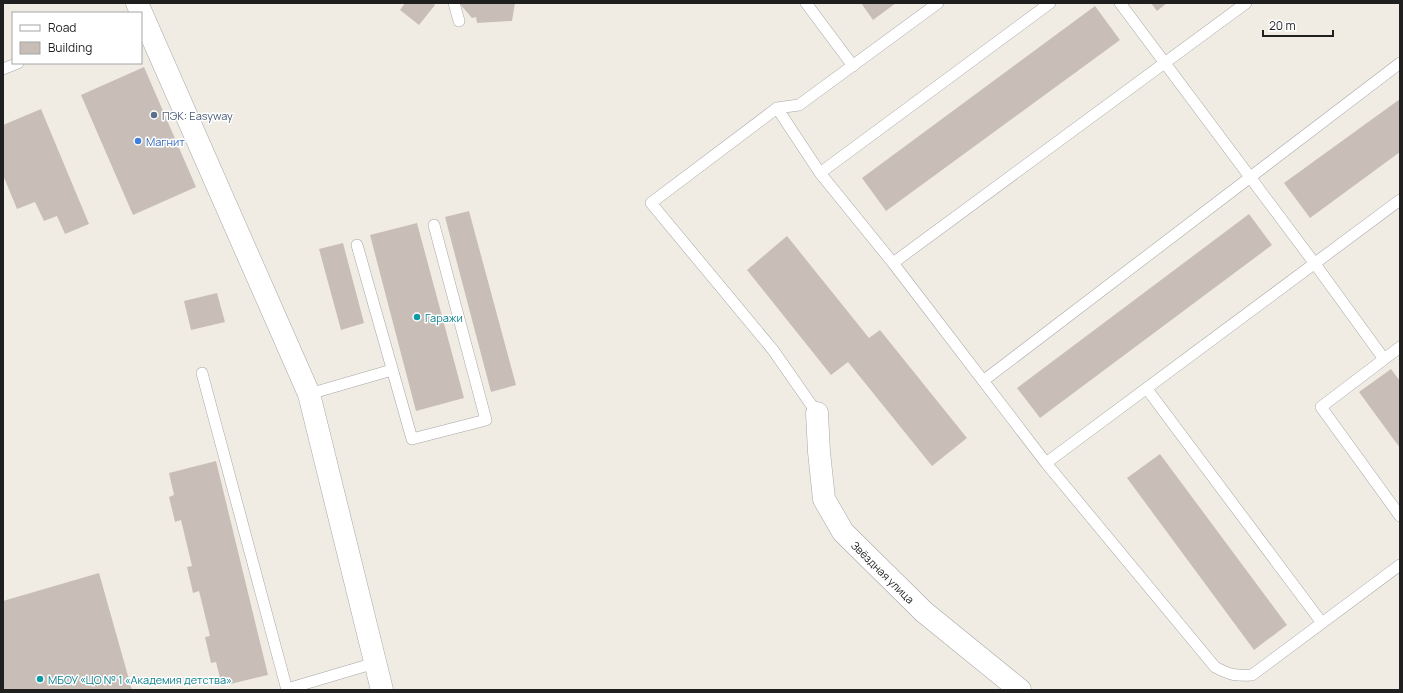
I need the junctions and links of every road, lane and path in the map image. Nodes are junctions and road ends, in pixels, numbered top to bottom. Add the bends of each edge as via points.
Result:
1 (454, 3) edge
2 (806, 3) edge
3 (938, 3) edge
4 (1050, 3) edge
5 (1120, 3) edge
6 (1246, 3) edge
7 (142, 18) edge
8 (459, 21) dead end
9 (1164, 63) junction
10 (1400, 63) edge
11 (16, 64) edge
12 (852, 66) junction
13 (3, 69) edge
14 (777, 108) junction
15 (820, 173) junction
16 (1250, 177) junction
17 (1400, 200) edge
18 (434, 225) dead end
19 (357, 245) dead end
20 (893, 263) junction
21 (1315, 264) junction
22 (1400, 347) edge
23 (1384, 359) junction
24 (392, 370) junction
25 (202, 373) dead end
26 (983, 381) junction
27 (1147, 389) junction
28 (309, 394) junction
29 (817, 413) joint
30 (1046, 463) junction
31 (1400, 516) edge
32 (1400, 565) edge
33 (1322, 622) junction
34 (375, 663) junction
35 (287, 690) edge
36 (382, 690) edge
37 (1020, 690) edge

1 - 8 lane
2 - 12 lane
3 - 12 lane
4 - 15 lane
5 - 9 lane
6 - 9 lane
7 - 28 street
9 - 16 lane
9 - 20 lane
10 - 16 lane
11 - 13 lane
12 - 14 lane via 800,105
14 - 15 lane
14 - 29 lane via 652,203 773,350
15 - 20 lane
16 - 21 lane
16 - 26 lane
17 - 21 lane
18 - 24 lane via 486,420 412,439
19 - 24 lane
20 - 26 lane
21 - 23 lane
21 - 27 lane
22 - 23 lane
23 - 31 lane via 1321,407
24 - 28 lane
25 - 35 lane
26 - 30 lane
27 - 30 lane
27 - 33 lane
28 - 34 street
29 - 37 street, Звёздная улица via 824,499 843,532 924,612
30 - 33 lane via 1215,667 1229,675 1252,674
32 - 33 lane
34 - 35 lane
34 - 36 street

